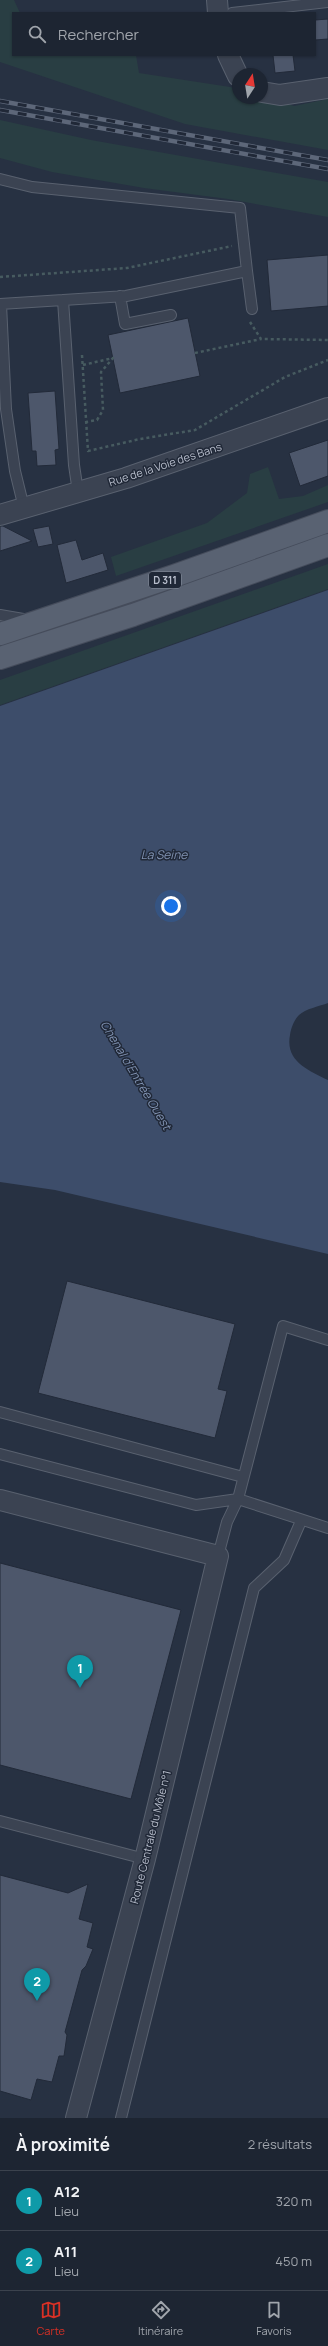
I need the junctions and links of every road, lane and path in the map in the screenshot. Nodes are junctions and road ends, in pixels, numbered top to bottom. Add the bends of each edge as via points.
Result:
1 (217, 0) edge
2 (328, 2) edge
3 (218, 12) edge
4 (241, 12) edge
5 (228, 56) edge
6 (234, 68) edge
7 (328, 88) edge
8 (268, 93) edge
9 (0, 180) edge
10 (247, 271) junction
11 (120, 296) junction
12 (62, 300) junction
13 (0, 304) edge
14 (252, 308) dead end
15 (171, 315) dead end
16 (261, 339) dead end
17 (81, 350) dead end
18 (195, 353) dead end
19 (328, 360) edge
20 (82, 365) junction
21 (328, 408) edge
22 (86, 422) junction
23 (78, 492) junction
24 (24, 508) junction
25 (0, 515) edge
26 (328, 521) edge
27 (328, 545) edge
28 (0, 615) edge
29 (39, 622) junction
30 (0, 634) edge
31 (0, 658) edge
32 (328, 1340) edge
33 (0, 1412) edge
34 (0, 1454) edge
35 (243, 1477) junction
36 (238, 1499) junction
37 (0, 1500) edge
38 (301, 1520) junction
39 (328, 1528) edge
40 (218, 1556) junction
41 (0, 1821) edge
42 (145, 1860) junction
43 (76, 2118) edge
44 (121, 2118) edge

1 - 3 street
2 - 4 lane
5 - 6 street
7 - 8 street via 280,95
9 - 10 lane via 32,187 240,208
10 - 11 lane
10 - 14 lane
11 - 12 lane
11 - 15 lane via 125,324
12 - 13 lane
12 - 23 lane
13 - 24 lane via 6,409 15,471
16 - 18 path
17 - 20 path
19 - 22 path via 285,377 195,430 88,451
20 - 22 path
20 - 22 path via 113,358 101,372 103,410 97,420
21 - 23 street, Rue de la Voie des Bans via 126,478
23 - 24 street, Rue de la Voie des Bans
24 - 25 street, Rue de la Voie des Bans
26 - 29 main road, D 311
27 - 31 main road, D 311 via 133,615
28 - 29 lane
29 - 30 main road, D 311
32 - 35 lane via 283,1326
33 - 35 lane
34 - 36 lane via 196,1505
35 - 36 lane
36 - 38 lane
36 - 40 lane via 227,1522
37 - 40 street
38 - 39 lane
38 - 44 lane via 284,1560 254,1588
40 - 42 street, Route Centrale du Môle n°1
41 - 42 lane
42 - 43 street, Route Centrale du Môle n°1

